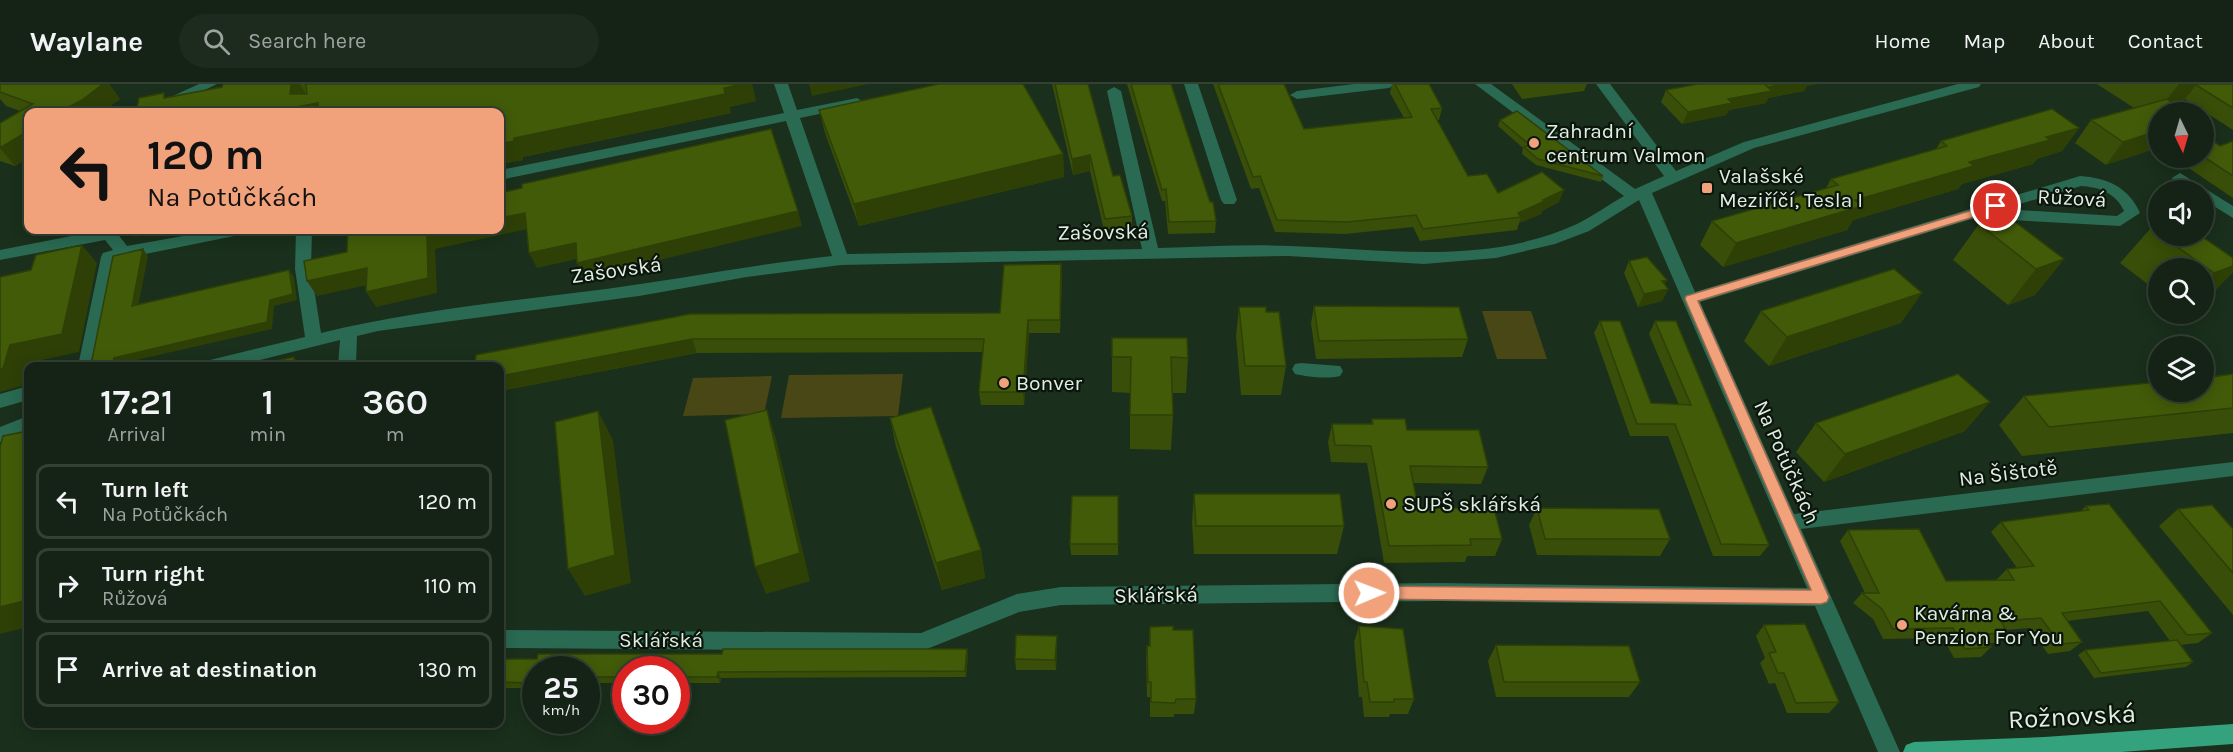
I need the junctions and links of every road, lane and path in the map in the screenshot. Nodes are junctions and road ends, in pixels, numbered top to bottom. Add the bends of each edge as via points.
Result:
1 (210, 84) edge
2 (781, 84) edge
3 (1191, 84) edge
4 (1389, 84) edge
5 (1482, 84) edge
6 (1603, 84) edge
7 (1974, 84) edge
8 (1114, 91) dead end
9 (1297, 95) dead end
10 (871, 99) edge
11 (158, 108) edge
12 (793, 115) junction
13 (504, 174) edge
14 (1673, 178) junction
15 (2180, 178) dead end
16 (2183, 180) edge
17 (1638, 194) junction
18 (1229, 200) dead end
19 (2214, 201) edge
20 (1975, 213) junction
21 (2233, 213) edge
22 (100, 234) edge
23 (110, 234) edge
24 (220, 234) edge
25 (304, 234) edge
26 (123, 252) junction
27 (1151, 253) junction
28 (0, 255) edge
29 (841, 260) junction
30 (1691, 299) junction
31 (349, 332) junction
32 (314, 340) junction
33 (252, 361) edge
34 (88, 362) edge
35 (347, 362) edge
36 (1301, 369) dead end
37 (1334, 371) dead end
38 (24, 394) edge
39 (0, 401) edge
40 (24, 425) edge
41 (0, 435) edge
42 (2233, 469) edge
43 (1789, 523) junction
44 (1821, 597) junction
45 (504, 639) edge
46 (2233, 734) edge
47 (1889, 752) edge
48 (1914, 752) edge

1 - 11 street
2 - 12 street
3 - 18 street
4 - 9 street
5 - 17 street
6 - 14 street
7 - 14 street, Zašovská via 1749,145
8 - 27 street
10 - 12 street
12 - 13 street
12 - 29 street
14 - 17 street, Zašovská
15 - 16 street
17 - 27 street, Zašovská via 1583,226 1549,240 1496,253 1424,259 1288,251
17 - 30 street, Na Potůčkách
19 - 21 street
20 - 20 street, Růžová via 2120,221 2132,213 2128,202 2097,181 2080,181
20 - 30 street, Růžová
22 - 28 street
23 - 26 street
24 - 26 street
25 - 32 street via 304,277
26 - 34 street via 110,257
27 - 29 street, Zašovská
29 - 31 street, Zašovská
30 - 43 street, Na Potůčkách
31 - 32 street, Zašovská
31 - 35 street
32 - 33 street, Zašovská
36 - 37 street
38 - 39 street
40 - 41 street
42 - 43 street, Na Šištotě
43 - 44 street, Na Potůčkách
44 - 45 street, Sklářská via 1439,592 1061,596 1017,603 922,642
44 - 47 street, Na Potůčkách
46 - 48 main road, Rožnovská

